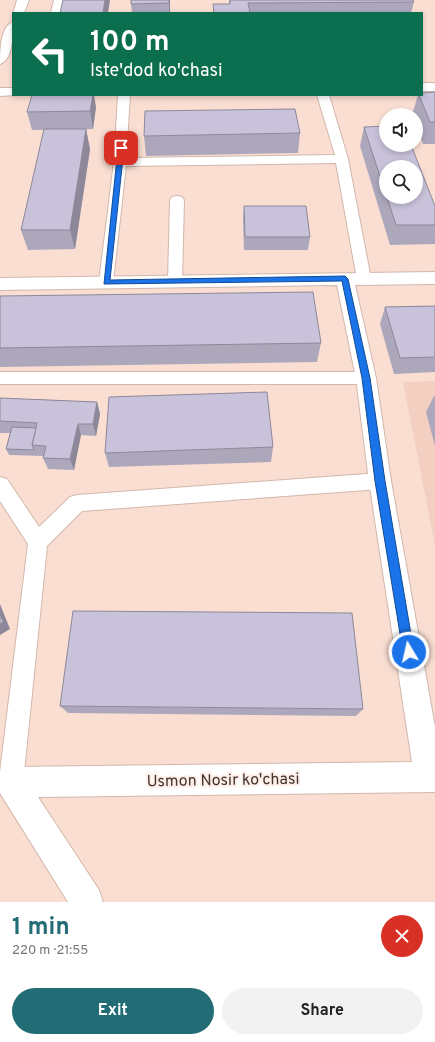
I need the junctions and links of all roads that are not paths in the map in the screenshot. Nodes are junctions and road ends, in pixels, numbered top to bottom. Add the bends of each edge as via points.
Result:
1 (23, 0) edge
2 (59, 0) edge
3 (18, 12) edge
4 (56, 12) dead end
5 (12, 29) edge
6 (0, 60) edge
7 (423, 88) edge
8 (435, 88) edge
9 (0, 92) edge
10 (12, 92) edge
11 (124, 96) edge
12 (323, 96) edge
13 (342, 159) junction
14 (120, 162) junction
15 (177, 200) dead end
16 (435, 278) edge
17 (354, 279) junction
18 (175, 281) junction
19 (106, 282) junction
20 (0, 284) edge
21 (301, 293) edge
22 (0, 297) edge
23 (0, 378) edge
24 (366, 378) junction
25 (380, 481) junction
26 (0, 485) edge
27 (38, 542) junction
28 (432, 777) edge
29 (11, 782) junction
30 (87, 902) edge

1 - 3 street
2 - 4 lane
5 - 6 street
7 - 8 street
9 - 10 street
11 - 14 lane
12 - 13 lane
13 - 14 lane
13 - 17 lane
14 - 19 lane
15 - 18 lane
16 - 17 street
17 - 18 street
17 - 24 street
18 - 19 street
19 - 20 street
21 - 22 lane
23 - 24 lane
24 - 25 street
25 - 27 lane via 77,503
25 - 28 street
26 - 27 lane
27 - 29 lane
28 - 29 street, Usmon Nosir ko'chasi
29 - 30 street

